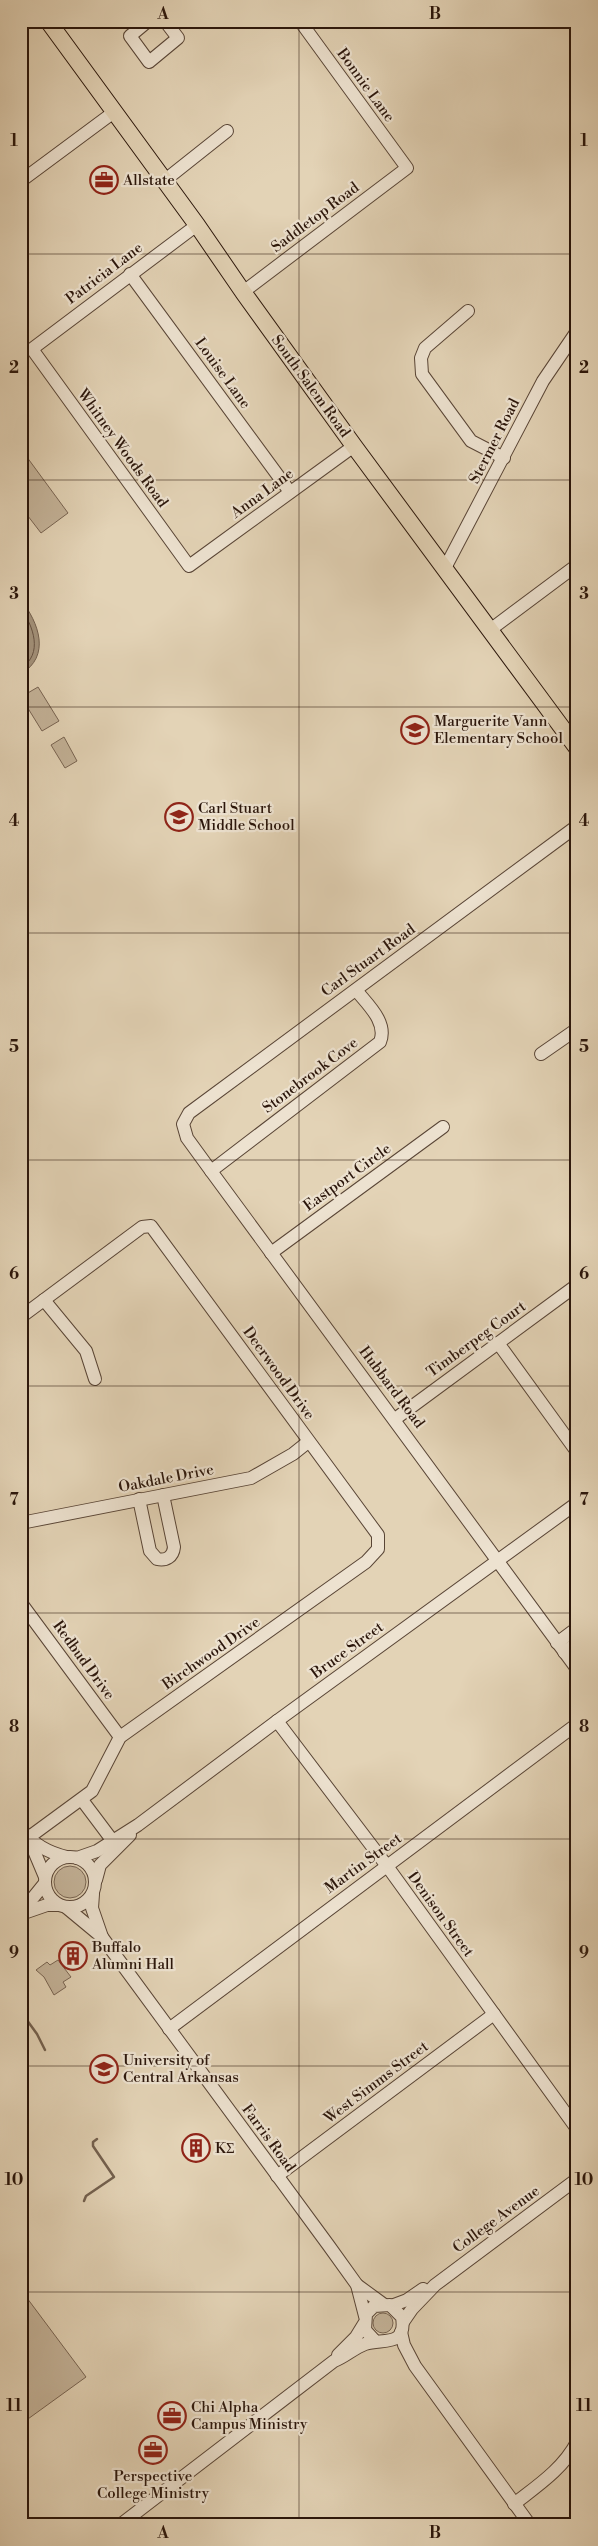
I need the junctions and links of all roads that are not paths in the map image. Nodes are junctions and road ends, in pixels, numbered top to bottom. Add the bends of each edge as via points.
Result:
1 (165, 21) edge
2 (300, 21) edge
3 (144, 22) edge
4 (55, 24) edge
5 (114, 112) junction
6 (227, 131) dead end
7 (407, 168) joint
8 (21, 181) edge
9 (164, 181) junction
10 (197, 225) junction
11 (130, 274) junction
12 (243, 292) junction
13 (468, 311) dead end
14 (577, 331) edge
15 (32, 349) joint
16 (354, 446) junction
17 (504, 458) junction
18 (290, 492) junction
19 (577, 565) edge
20 (189, 566) joint
21 (445, 568) junction
22 (490, 630) junction
23 (572, 730) edge
24 (577, 748) edge
25 (577, 826) edge
26 (356, 990) junction
27 (577, 1029) edge
28 (542, 1054) dead end
29 (184, 1124) joint
30 (443, 1127) dead end
31 (211, 1171) junction
32 (271, 1253) junction
33 (577, 1285) edge
34 (44, 1300) junction
35 (21, 1316) edge
36 (498, 1343) junction
37 (95, 1378) dead end
38 (395, 1419) junction
39 (308, 1442) junction
40 (577, 1452) edge
41 (163, 1495) junction
42 (139, 1499) junction
43 (577, 1503) edge
44 (21, 1523) edge
45 (378, 1549) joint
46 (497, 1560) junction
47 (21, 1602) edge
48 (577, 1628) edge
49 (577, 1643) edge
50 (560, 1647) junction
51 (577, 1669) edge
52 (276, 1721) junction
53 (577, 1724) edge
54 (120, 1737) junction
55 (82, 1800) junction
56 (138, 1826) junction
57 (26, 1835) edge
58 (112, 1840) junction
59 (72, 1857) junction
60 (387, 1866) junction
61 (45, 1880) junction
62 (96, 1880) junction
63 (93, 1894) junction
64 (63, 1906) junction
65 (24, 1912) edge
66 (102, 1937) junction
67 (494, 2014) junction
68 (170, 2029) junction
69 (577, 2129) edge
70 (278, 2176) junction
71 (577, 2179) edge
72 (357, 2285) junction
73 (435, 2285) junction
74 (387, 2305) junction
75 (364, 2320) junction
76 (402, 2327) junction
77 (380, 2342) junction
78 (334, 2361) junction
79 (415, 2366) junction
80 (577, 2442) edge
81 (514, 2504) junction
82 (127, 2523) edge
83 (530, 2525) edge

1 - 3 street via 178,38 149,62 130,36
2 - 7 street, Bonnie Lane
4 - 5 main road, South Salem Road
5 - 8 street
5 - 9 main road, South Salem Road
6 - 9 street
7 - 12 street, Saddletop Road
9 - 10 main road, South Salem Road
10 - 11 street, Patricia Lane
10 - 12 main road, South Salem Road
11 - 15 street, Patricia Lane
11 - 18 street, Louise Lane
12 - 16 main road, South Salem Road
13 - 17 street via 425,348 421,358 422,374 471,441
14 - 17 street, Stermer Road via 543,381
15 - 20 street, Whitney Woods Road
16 - 18 street, Anna Lane
16 - 21 main road, South Salem Road
17 - 21 street, Stermer Road
18 - 20 street, Anna Lane
19 - 22 street
21 - 22 main road, South Salem Road
22 - 23 main road, South Salem Road
23 - 24 main road, South Salem Road
25 - 26 street, Carl Stuart Road
26 - 29 street, Carl Stuart Road via 189,1113
26 - 31 street, Stonebrook Cove via 380,1023 380,1042
27 - 28 street
29 - 31 street, Hubbard Road via 188,1138
30 - 32 street, Eastport Circle
31 - 32 street, Hubbard Road
32 - 38 street, Hubbard Road
33 - 36 street, Timberpeg Court
34 - 35 street
34 - 37 street via 86,1351
34 - 39 street, Deerwood Drive via 142,1227 152,1226
36 - 38 street, Timberpeg Court
36 - 40 street
38 - 46 street, Hubbard Road
39 - 41 street, Oakdale Drive via 252,1478
39 - 45 street, Deerwood Drive via 378,1535
41 - 42 street, Oakdale Drive
41 - 42 street via 174,1547 172,1555 166,1559 157,1559 150,1551
42 - 44 street, Oakdale Drive
43 - 46 street, Bruce Street
45 - 54 street, Birchwood Drive via 366,1562
46 - 50 street, Hubbard Road
46 - 52 street, Bruce Street
47 - 54 street, Redbud Drive
48 - 50 street
49 - 50 street
50 - 51 street, Hubbard Road
52 - 56 street, Bruce Street
52 - 60 street, Denison Street
53 - 60 street, Martin Street
54 - 55 street, Birchwood Drive via 92,1791
55 - 57 street, Birchwood Drive
55 - 58 street
56 - 58 street, Bruce Street
56 - 62 street, Bruce Street via 104,1860
57 - 59 street via 49,1852
57 - 61 street
58 - 59 street, Bruce Street via 97,1851
59 - 61 street via 53,1864
59 - 62 street via 90,1866
60 - 67 street, Denison Street
60 - 68 street, Martin Street
61 - 64 street via 47,1893
61 - 65 street
62 - 63 street
63 - 64 street via 82,1905
63 - 66 street, Farris Road via 92,1908
64 - 65 street via 47,1905
64 - 66 street, Farris Road
66 - 68 street, Farris Road
67 - 69 street, Denison Street
67 - 70 street, West Simms Street
68 - 70 street, Farris Road
70 - 72 street, Farris Road
71 - 73 street, College Avenue
72 - 74 street, Farris Road
72 - 75 street, Farris Road
73 - 74 street, College Avenue via 406,2300
73 - 76 street, College Avenue via 412,2309
74 - 75 street via 374,2306
74 - 76 street via 399,2312
75 - 77 street via 367,2335
75 - 78 street via 356,2337
76 - 77 street via 392,2341
76 - 79 street
77 - 78 street via 360,2347
77 - 79 street
78 - 82 street
79 - 81 street
80 - 81 street via 558,2469
81 - 83 street

